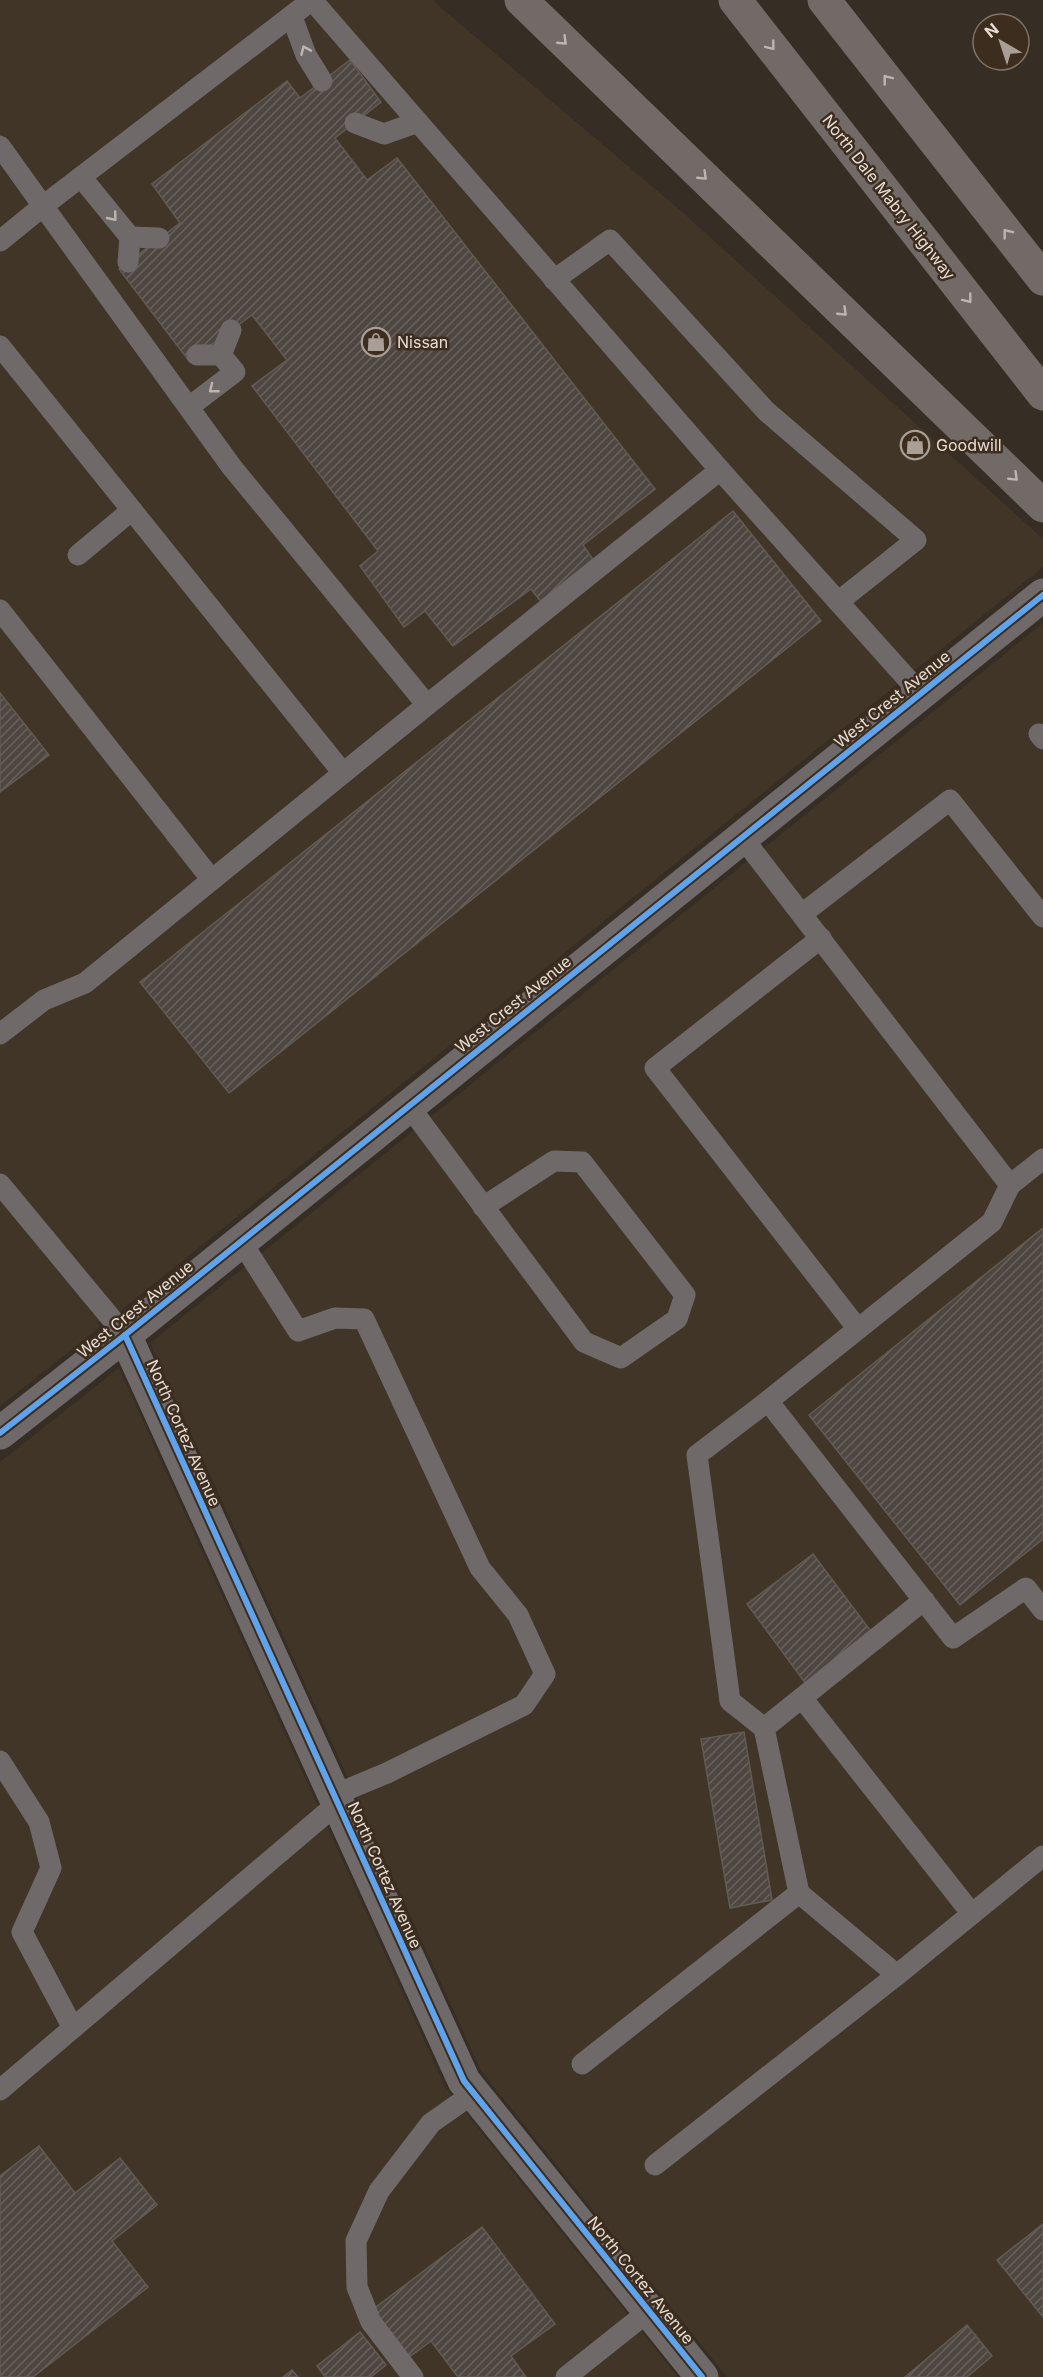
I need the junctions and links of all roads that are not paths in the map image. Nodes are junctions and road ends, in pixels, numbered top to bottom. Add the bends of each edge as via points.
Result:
1 (521, 0) edge
2 (735, 0) edge
3 (824, 0) edge
4 (292, 17) junction
5 (322, 81) dead end
6 (418, 122) junction
7 (355, 123) dead end
8 (0, 146) edge
9 (81, 177) junction
10 (43, 206) junction
11 (159, 238) dead end
12 (0, 241) edge
13 (1043, 279) edge
14 (555, 280) junction
15 (231, 330) dead end
16 (0, 346) edge
17 (1043, 394) edge
18 (189, 407) junction
19 (720, 470) junction
20 (1043, 506) edge
21 (132, 510) junction
22 (78, 555) dead end
23 (1043, 595) edge
24 (838, 602) junction
25 (0, 610) edge
26 (920, 693) junction
27 (427, 705) junction
28 (344, 772) junction
29 (742, 837) junction
30 (212, 880) junction
31 (802, 914) junction
32 (1043, 917) edge
33 (821, 938) junction
34 (0, 1034) edge
35 (409, 1106) junction
36 (1043, 1159) edge
37 (0, 1184) edge
38 (1010, 1185) junction
39 (483, 1206) junction
40 (241, 1241) junction
41 (858, 1329) junction
42 (125, 1335) junction
43 (768, 1401) junction
44 (0, 1433) edge
45 (924, 1600) junction
46 (1043, 1610) edge
47 (802, 1698) junction
48 (764, 1728) junction
49 (0, 1761) edge
50 (336, 1799) junction
51 (1043, 1856) edge
52 (799, 1893) junction
53 (972, 1914) junction
54 (897, 1976) junction
55 (73, 2028) junction
56 (582, 2064) dead end
57 (0, 2090) edge
58 (474, 2092) junction
59 (655, 2165) dead end
60 (650, 2312) junction
61 (413, 2377) edge
62 (566, 2377) edge
63 (702, 2377) edge

1 -> 20 main road
2 -> 17 main road, North Dale Mabry Highway
13 -> 3 main road
5 -> 4 lane via 306,55
4 - 6 lane via 312,0
4 - 9 lane
6 - 7 lane via 384,134
6 - 14 lane
8 - 10 lane
9 - 10 lane
9 -> 11 lane via 133,250
10 - 12 lane
10 - 18 lane
14 - 19 lane
14 - 24 lane via 610,240 766,411 916,540
15 -> 18 lane via 210,351 235,372
16 - 21 lane
18 - 27 lane via 231,466
19 - 24 lane
19 - 27 lane
21 - 22 lane
21 - 28 lane
23 - 26 street, West Crest Avenue
24 - 26 lane
25 - 30 lane
26 - 29 street, West Crest Avenue
27 - 28 lane
28 - 30 lane
29 - 31 lane
29 - 35 street, West Crest Avenue
30 - 34 lane via 85,983 44,1000
31 - 32 lane via 950,800
31 - 33 lane
33 - 38 lane
33 - 41 lane via 655,1068
35 - 39 lane
35 - 40 street, West Crest Avenue
36 - 38 lane
37 - 42 lane
38 - 41 lane via 992,1222
39 - 39 lane via 584,1342 621,1359 677,1319 685,1295 582,1162 554,1161
40 - 42 street, West Crest Avenue
40 - 50 lane via 298,1331 335,1318 364,1319 480,1568 518,1615 545,1674 524,1705
41 - 43 lane
42 - 44 street, West Crest Avenue
42 - 50 street, North Cortez Avenue
43 - 45 lane
43 - 48 lane via 697,1455 729,1701
45 - 46 lane via 954,1638 1026,1588
45 - 47 lane
47 - 48 lane
47 - 53 lane
48 - 52 lane
49 - 55 lane via 39,1822 51,1868 22,1932
50 - 55 lane
50 - 58 street, North Cortez Avenue via 464,2081
51 - 53 lane
52 - 54 lane
52 - 56 lane
53 - 54 lane
54 - 59 lane
55 - 57 lane
58 - 60 street, North Cortez Avenue
58 - 61 lane via 432,2123 379,2191 356,2241 357,2287 370,2322
60 - 62 lane
60 - 63 street, North Cortez Avenue

